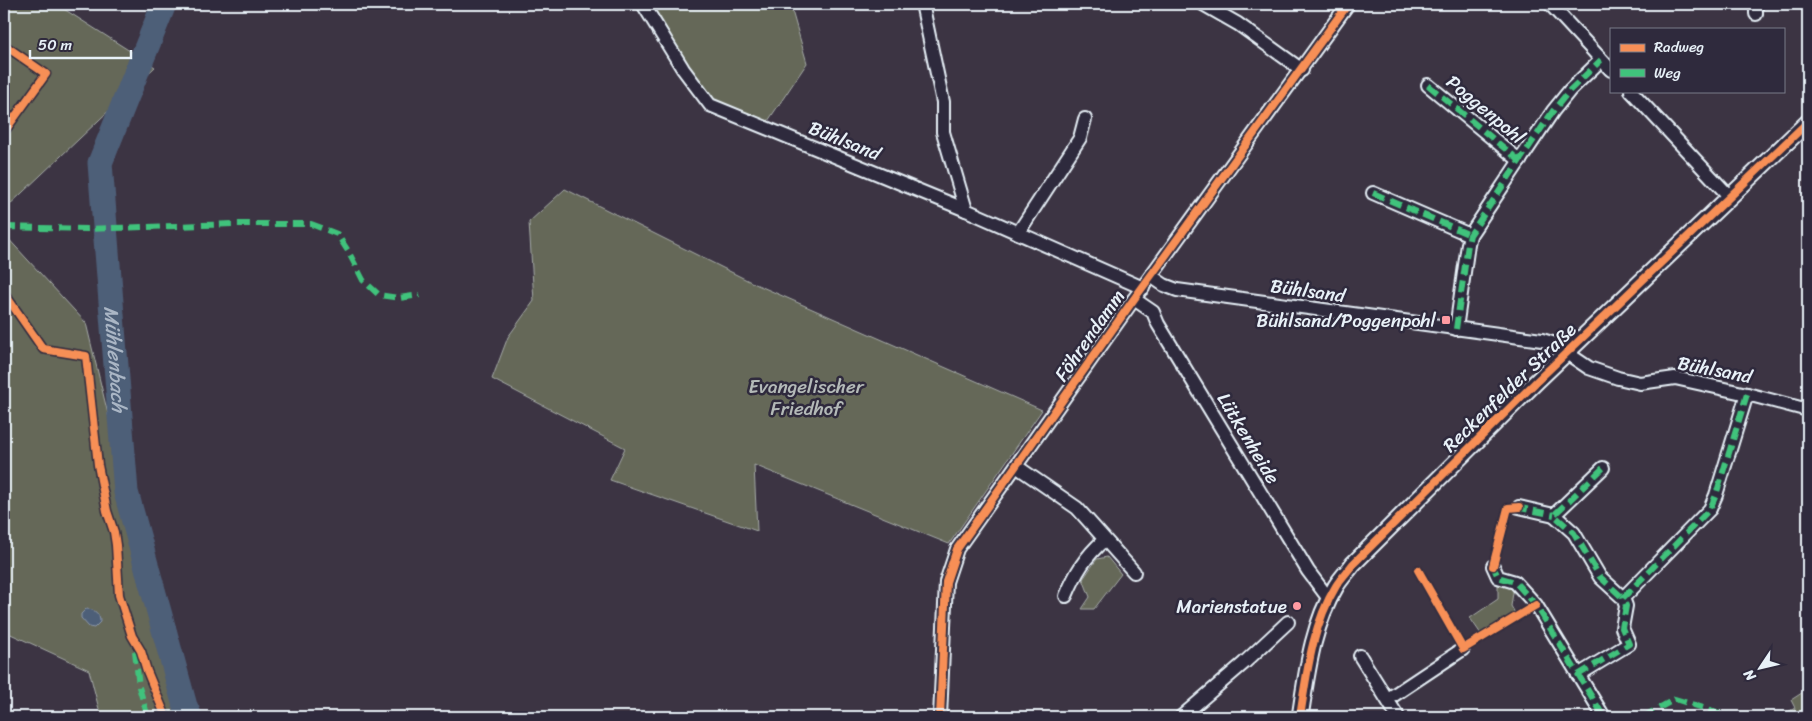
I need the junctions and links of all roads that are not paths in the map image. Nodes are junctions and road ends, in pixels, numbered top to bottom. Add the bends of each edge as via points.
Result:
1 (643, 4) edge
2 (1202, 4) edge
3 (1348, 4) edge
4 (1550, 4) edge
5 (923, 8) dead end
6 (1602, 60) junction
7 (1610, 69) edge
8 (1302, 70) junction
9 (1428, 85) dead end
10 (1632, 92) edge
11 (1084, 118) dead end
12 (1808, 122) edge
13 (1520, 161) junction
14 (1373, 193) dead end
15 (1729, 196) junction
16 (966, 210) junction
17 (1018, 233) junction
18 (1470, 235) junction
19 (1151, 276) junction
20 (1143, 288) junction
21 (1134, 299) junction
22 (1456, 330) junction
23 (1567, 353) junction
24 (1747, 394) junction
25 (1808, 410) edge
26 (1016, 466) junction
27 (1602, 468) dead end
28 (1519, 507) dead end
29 (1554, 514) junction
30 (1104, 540) junction
31 (1493, 566) dead end
32 (1134, 572) dead end
33 (1066, 596) dead end
34 (1623, 598) junction
35 (1329, 599) junction
36 (1288, 622) dead end
37 (1464, 649) dead end
38 (1360, 656) dead end
39 (1578, 675) junction
40 (1388, 699) junction
41 (1603, 716) edge
42 (940, 717) edge
43 (1181, 717) edge
44 (1300, 717) edge
45 (1398, 717) edge

1 - 16 street, Bühlsand via 710,106
2 - 8 street via 1238,24
3 - 8 street, Föhrendamm
4 - 6 street
5 - 16 street via 943,102 943,132
6 - 7 street
6 - 13 street, Poggenpohl via 1570,90
8 - 19 street, Föhrendamm
9 - 13 street, Poggenpohl
10 - 15 street
11 - 17 street via 1080,138
12 - 15 street, Reckenfelder Straße
13 - 18 street, Poggenpohl
14 - 18 street
15 - 23 street, Reckenfelder Straße
16 - 17 street, Bühlsand
17 - 20 street, Bühlsand
18 - 22 street, Poggenpohl
19 - 20 street, Föhrendamm
19 - 22 street, Bühlsand via 1177,290
20 - 21 street, Föhrendamm
21 - 26 street, Föhrendamm
21 - 35 street, Lütkenheide via 1153,312 1308,571
22 - 23 street, Bühlsand via 1542,340
23 - 24 street, Bühlsand via 1589,368 1618,378 1640,383 1675,378
23 - 35 street, Reckenfelder Straße via 1353,564
24 - 25 street, Bühlsand
24 - 34 street via 1710,509
26 - 30 street via 1077,508
26 - 42 street, Föhrendamm via 957,549 946,582
27 - 29 street
28 - 29 street
29 - 34 street via 1574,533 1600,577
30 - 32 street
30 - 33 street via 1075,574
31 - 39 street via 1498,577 1515,582 1536,605
34 - 39 street via 1626,606 1622,628 1630,644
35 - 44 street, Reckenfelder Straße via 1309,657
36 - 43 street
37 - 40 street
38 - 40 street
39 - 41 street
40 - 45 street

